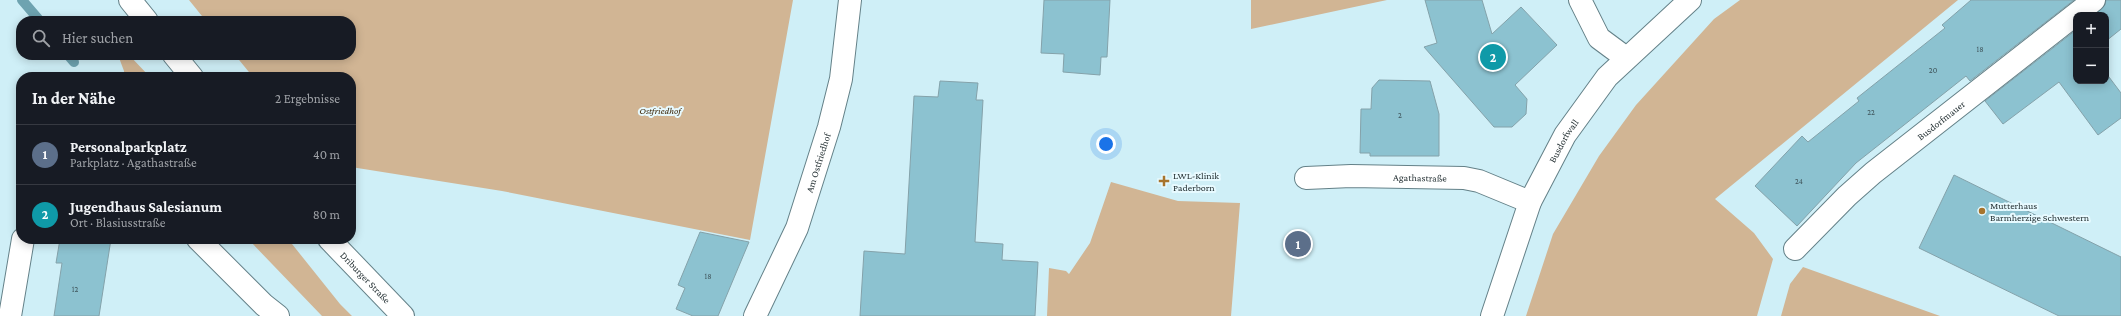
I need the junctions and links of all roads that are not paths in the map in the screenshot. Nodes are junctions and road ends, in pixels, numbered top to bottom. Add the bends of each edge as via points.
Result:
1 (130, 0) edge
2 (850, 0) edge
3 (1580, 0) edge
4 (1690, 0) edge
5 (2094, 0) edge
6 (143, 16) edge
7 (1626, 58) junction
8 (178, 60) edge
9 (188, 72) edge
10 (1306, 178) dead end
11 (1530, 202) junction
12 (22, 244) edge
13 (203, 244) edge
14 (334, 244) edge
15 (1795, 250) dead end
16 (10, 316) edge
17 (278, 316) edge
18 (403, 316) edge
19 (755, 316) edge
20 (1492, 316) edge

1 - 6 street
2 - 19 street, Am Ostfriedhof via 841,79 829,127 797,228
3 - 7 street via 1599,38
4 - 7 street, Busdorfwall
5 - 15 street, Busdorfmauer via 1873,173
7 - 11 street, Busdorfwall via 1607,77 1565,135
8 - 9 street
10 - 11 street, Agathastraße via 1464,178 1479,181
11 - 20 street, Busdorfwall
12 - 16 street
13 - 17 street
14 - 18 street, Driburger Straße

